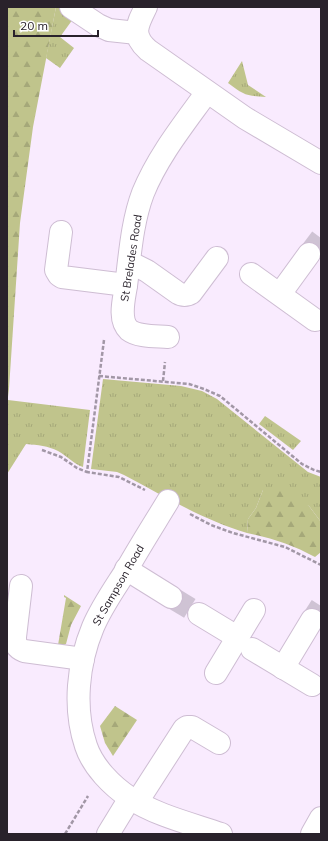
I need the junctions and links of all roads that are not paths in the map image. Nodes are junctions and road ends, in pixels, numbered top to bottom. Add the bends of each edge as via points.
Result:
1 (71, 7) edge
2 (146, 7) edge
3 (137, 33) junction
4 (207, 92) junction
5 (321, 163) edge
6 (61, 232) dead end
7 (309, 254) tunnel mouth
8 (217, 258) dead end
9 (251, 274) dead end
10 (127, 276) junction
11 (280, 294) junction
12 (315, 320) dead end
13 (168, 337) dead end
14 (168, 501) road end
15 (126, 569) junction
16 (21, 586) dead end
17 (171, 597) tunnel mouth
18 (254, 610) dead end
19 (199, 614) tunnel mouth
20 (312, 620) tunnel mouth
21 (245, 643) junction
22 (83, 659) junction
23 (283, 668) junction
24 (216, 673) dead end
25 (312, 685) dead end
26 (219, 743) dead end
27 (134, 800) junction
28 (321, 818) edge
29 (108, 834) edge
30 (221, 834) edge
31 (312, 834) edge

1 - 3 street via 109,30
2 - 3 street
3 - 4 street via 139,42 148,50
4 - 5 street via 272,135
4 - 10 street, St Brelades Road via 166,149 143,194
6 - 10 street via 56,270 62,277
7 - 11 street
8 - 10 street via 187,296 182,296 142,268
9 - 11 street
10 - 13 street, St Brelades Road via 123,322 136,334
11 - 12 street
14 - 15 street, St Sampson Road
15 - 17 street
15 - 22 street, St Sampson Road via 93,626
16 - 22 street via 15,636 15,643 19,648 24,652
18 - 21 street
19 - 21 street
20 - 23 street
21 - 23 street
21 - 24 street
22 - 27 street, St Sampson Road via 79,689 86,747 104,776
23 - 25 street
26 - 27 street via 187,726
27 - 29 street
27 - 30 street, St Sampson Road via 166,815
28 - 31 street

